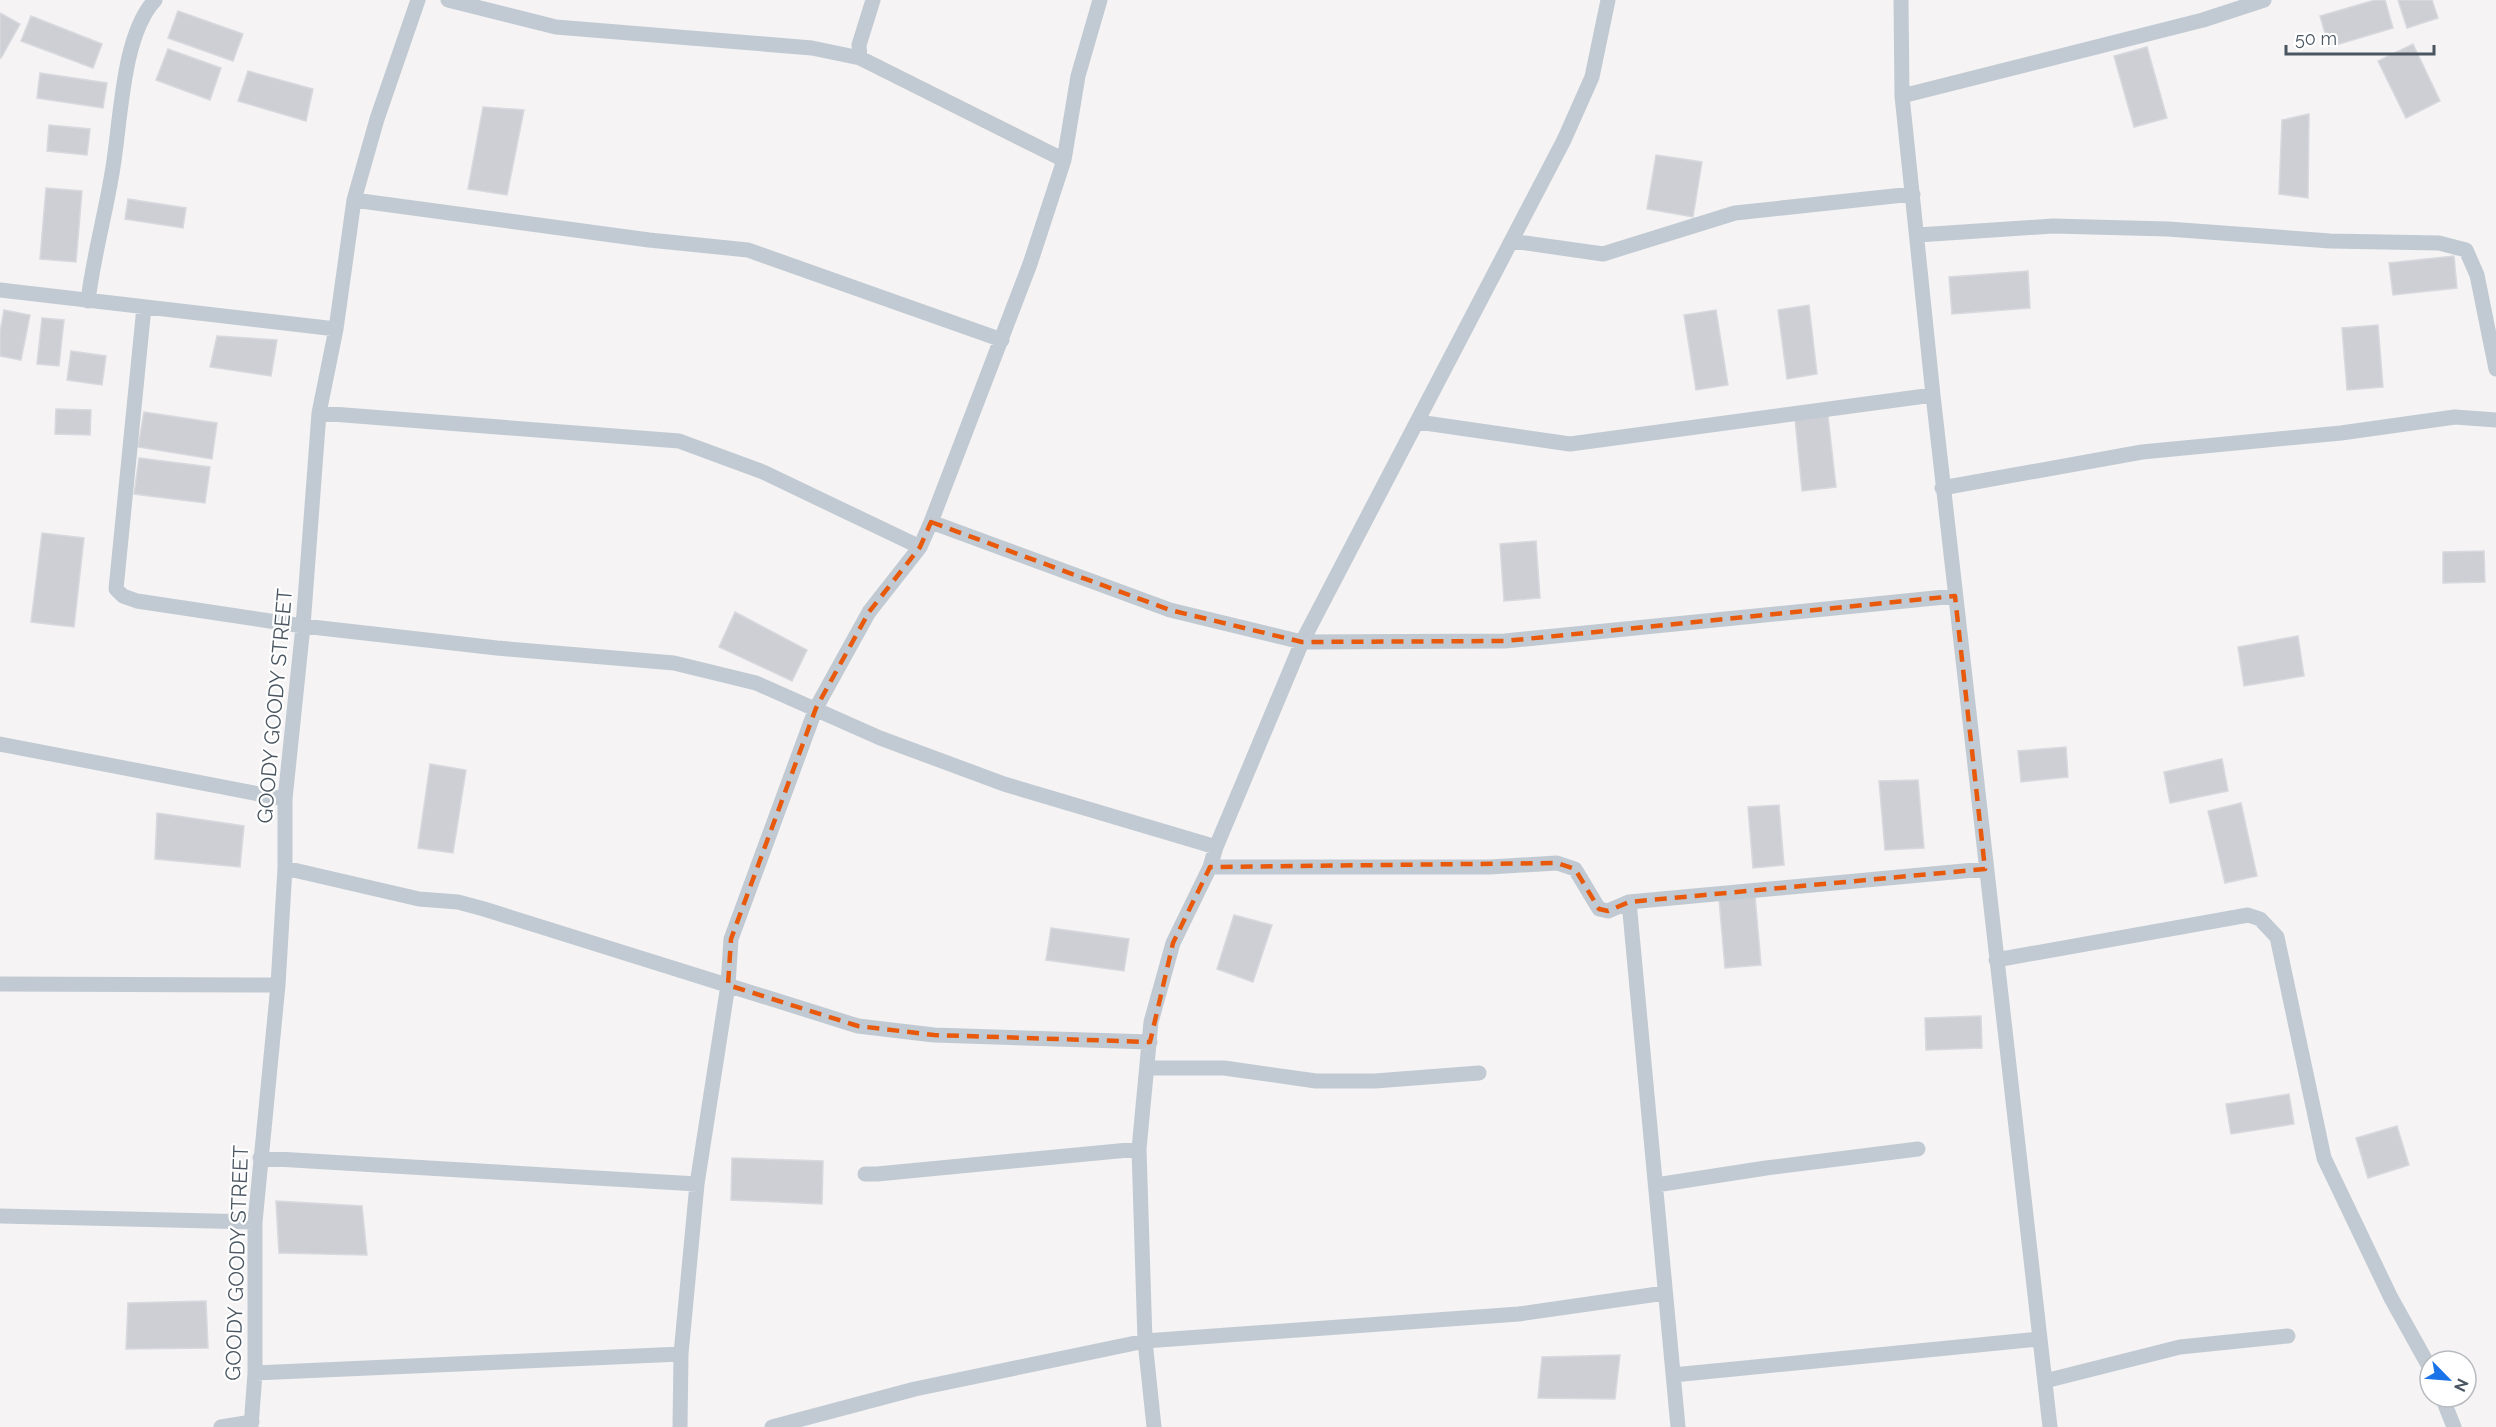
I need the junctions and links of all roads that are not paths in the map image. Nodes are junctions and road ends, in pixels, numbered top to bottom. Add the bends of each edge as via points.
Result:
1 (155, 0) edge
2 (418, 0) edge
3 (448, 0) edge
4 (873, 0) edge
5 (1100, 0) edge
6 (1608, 0) edge
7 (1901, 0) edge
8 (2264, 0) edge
9 (860, 58) junction
10 (1902, 96) junction
11 (1064, 160) junction
12 (1913, 194) junction
13 (354, 200) junction
14 (1918, 235) junction
15 (1512, 241) junction
16 (0, 290) edge
17 (88, 301) junction
18 (144, 307) junction
19 (336, 329) junction
20 (1002, 340) junction
21 (2496, 369) edge
22 (1932, 395) junction
23 (319, 413) junction
24 (2496, 420) edge
25 (1418, 422) junction
26 (1942, 488) junction
27 (931, 522) junction
28 (920, 547) junction
29 (1955, 596) junction
30 (303, 626) junction
31 (1302, 642) junction
32 (816, 708) junction
33 (0, 744) edge
34 (285, 799) junction
35 (1216, 847) junction
36 (1210, 867) junction
37 (285, 868) junction
38 (1985, 869) junction
39 (1629, 902) junction
40 (1996, 960) junction
41 (0, 984) edge
42 (278, 985) junction
43 (728, 985) junction
44 (1150, 1042) junction
45 (1147, 1068) junction
46 (1479, 1073) dead end
47 (1139, 1149) junction
48 (1918, 1149) dead end
49 (260, 1158) junction
50 (865, 1174) dead end
51 (697, 1184) junction
52 (1656, 1185) junction
53 (0, 1216) edge
54 (255, 1222) junction
55 (1665, 1293) junction
56 (2288, 1336) dead end
57 (2040, 1339) junction
58 (1145, 1341) junction
59 (2419, 1349) edge
60 (681, 1354) junction
61 (255, 1373) junction
62 (1673, 1376) junction
63 (2045, 1381) junction
64 (2447, 1409) edge
65 (251, 1425) edge
66 (221, 1427) edge
67 (680, 1427) edge
68 (772, 1427) edge
69 (1154, 1427) edge
70 (1678, 1427) edge
71 (2050, 1427) edge
72 (2454, 1427) edge

1 - 17 street via 137,28 129,56
2 - 13 street, GOODY GOODY STREET
3 - 9 street via 556,27 812,48
4 - 9 street via 859,45
5 - 11 street via 1078,75
6 - 15 street via 1592,77
7 - 10 street
8 - 10 street via 2203,20
9 - 11 street
10 - 12 street
11 - 20 street
12 - 14 street
12 - 15 street via 1735,213 1603,254
13 - 19 street, GOODY GOODY STREET
13 - 20 street via 748,250
14 - 21 street via 2053,226 2455,246 2466,250 2477,276
14 - 22 street
15 - 25 street
16 - 17 street
17 - 18 street
18 - 19 street
18 - 30 street via 116,589 137,601
19 - 23 street, GOODY GOODY STREET
20 - 27 street
22 - 25 street via 1570,444
22 - 26 street
23 - 28 street via 679,441 763,472
23 - 30 street, GOODY GOODY STREET
24 - 26 street via 2455,417 2341,433 2142,452
25 - 31 street
26 - 29 street
27 - 28 street
27 - 31 street via 1170,610
28 - 32 street via 869,612
29 - 31 street via 1506,640
29 - 38 street
30 - 32 street via 674,663 756,683
30 - 34 street, GOODY GOODY STREET
31 - 35 street
32 - 35 street via 880,738 1004,784
32 - 43 street via 731,939
33 - 34 street
34 - 37 street, GOODY GOODY STREET
35 - 36 street
36 - 39 street via 1490,867 1557,862 1575,869 1599,909 1608,910
36 - 44 street via 1173,943 1151,1022
37 - 42 street, GOODY GOODY STREET
37 - 43 street via 419,899 459,902
38 - 39 street
38 - 40 street
39 - 52 street
40 - 57 street
40 - 59 street via 2248,915 2260,919 2277,937 2324,1158
41 - 42 street
42 - 49 street, GOODY GOODY STREET
43 - 44 street via 858,1026 934,1035
43 - 51 street
44 - 45 street
45 - 46 street via 1224,1068 1316,1081
45 - 47 street
47 - 50 street
47 - 58 street
48 - 52 street
49 - 51 street
49 - 54 street, GOODY GOODY STREET
51 - 60 street
52 - 55 street
53 - 54 street
54 - 61 street, GOODY GOODY STREET
55 - 58 street via 1519,1314
55 - 62 street
56 - 63 street via 2180,1347
57 - 62 street
57 - 63 street
58 - 68 street via 915,1389
58 - 69 street
60 - 61 street
60 - 67 street
61 - 65 street, GOODY GOODY STREET
62 - 70 street
63 - 71 street
64 - 72 street
65 - 66 street

